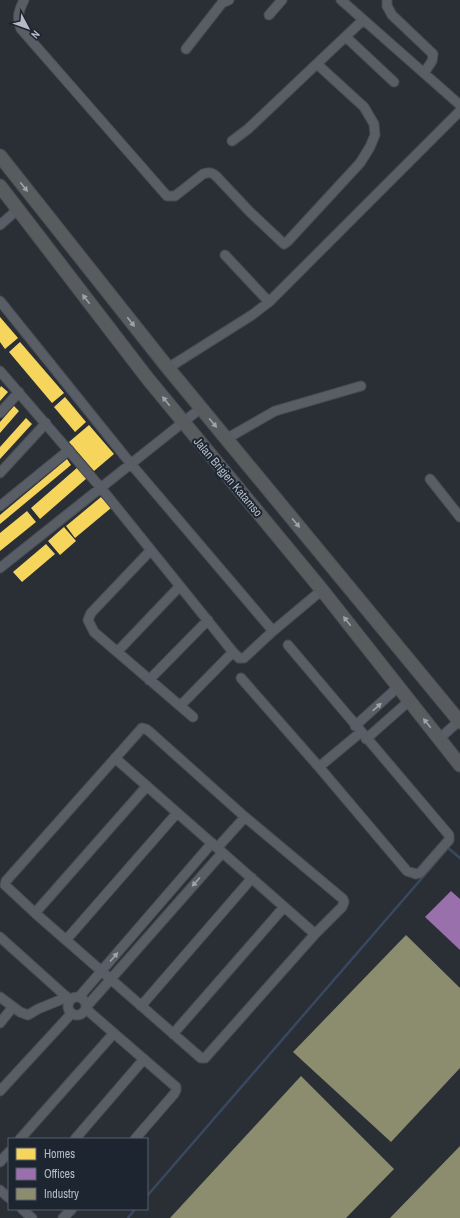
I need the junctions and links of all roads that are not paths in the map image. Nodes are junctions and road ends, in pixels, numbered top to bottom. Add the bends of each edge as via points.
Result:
1 (24, 0) edge
2 (229, 0) edge
3 (282, 0) edge
4 (341, 0) edge
5 (387, 0) edge
6 (269, 15) dead end
7 (363, 20) junction
8 (346, 37) junction
9 (186, 49) dead end
10 (317, 64) junction
11 (424, 73) junction
12 (394, 82) dead end
13 (460, 105) edge
14 (460, 112) edge
15 (232, 141) dead end
16 (0, 156) edge
17 (0, 186) edge
18 (17, 210) junction
19 (0, 225) edge
20 (57, 229) junction
21 (42, 241) junction
22 (224, 255) dead end
23 (0, 301) edge
24 (269, 302) junction
25 (168, 368) junction
26 (0, 371) edge
27 (361, 386) dead end
28 (19, 392) junction
29 (201, 408) junction
30 (0, 413) edge
31 (183, 422) junction
32 (46, 423) junction
33 (226, 439) junction
34 (69, 450) junction
35 (131, 464) junction
36 (0, 473) edge
37 (430, 479) dead end
38 (101, 488) junction
39 (0, 506) edge
40 (460, 517) edge
41 (151, 550) junction
42 (0, 568) edge
43 (180, 586) junction
44 (322, 590) junction
45 (208, 620) junction
46 (273, 631) junction
47 (288, 645) dead end
48 (117, 652) junction
49 (233, 652) junction
50 (242, 678) dead end
51 (149, 680) junction
52 (398, 688) junction
53 (409, 701) junction
54 (180, 706) junction
55 (193, 718) dead end
56 (460, 721) edge
57 (361, 732) junction
58 (439, 739) junction
59 (115, 758) junction
60 (460, 765) edge
61 (320, 767) junction
62 (147, 786) junction
63 (178, 813) junction
64 (245, 817) junction
65 (217, 848) junction
66 (252, 878) junction
67 (284, 907) junction
68 (35, 913) junction
69 (315, 934) junction
70 (0, 937) edge
71 (66, 940) junction
72 (102, 971) junction
73 (110, 979) junction
74 (0, 997) edge
75 (72, 997) junction
76 (141, 1006) junction
77 (86, 1007) junction
78 (13, 1008) junction
79 (71, 1014) junction
80 (0, 1023) edge
81 (114, 1033) junction
82 (173, 1034) junction
83 (144, 1059) junction
84 (0, 1091) edge
85 (21, 1138) edge
86 (76, 1138) edge
87 (136, 1138) edge
88 (8, 1153) edge
89 (0, 1162) edge
90 (0, 1190) edge
91 (8, 1197) edge
92 (23, 1210) edge
93 (71, 1210) edge
94 (32, 1218) edge
95 (64, 1218) edge

1 - 10 lane via 18,15 21,29 167,196 175,196 203,174 211,172 284,244 360,163 375,135 374,124 364,106
2 - 9 lane via 222,3
3 - 6 lane
4 - 7 lane
5 - 11 lane via 392,15 433,54 432,61
7 - 8 lane
7 - 11 lane
8 - 10 lane
8 - 12 lane
10 - 15 lane
11 - 13 lane
14 - 24 lane
16 -> 20 highway, Jalan Brigjen Katamso
17 - 18 highway, Jalan Brigjen Katamso
18 - 19 lane
18 - 21 highway, Jalan Brigjen Katamso
20 - 21 highway
20 -> 25 highway, Jalan Brigjen Katamso
31 -> 21 highway, Jalan Brigjen Katamso
22 - 24 lane
23 - 35 lane
24 - 25 lane
25 - 29 highway, Jalan Brigjen Katamso
26 - 28 lane
27 - 33 lane via 275,411
28 - 30 lane
28 - 32 lane
29 - 31 lane
29 -> 33 highway, Jalan Brigjen Katamso
31 - 35 lane
31 - 44 highway, Jalan Brigjen Katamso
32 - 34 lane
32 - 36 lane
33 -> 56 highway, Jalan Brigjen Katamso
34 - 38 lane
34 - 39 lane
35 - 38 lane
35 - 46 lane
37 - 40 lane
38 - 41 lane
38 - 42 lane
41 - 43 lane
41 - 48 lane via 90,614 88,620 94,632
43 - 45 lane
43 - 48 lane
44 - 46 lane
52 -> 44 highway, Jalan Brigjen Katamso
45 - 49 lane
45 - 51 lane
46 - 49 lane via 244,658 239,658
47 - 57 lane
48 - 51 lane
49 - 54 lane
50 - 61 lane
51 - 54 lane
52 - 53 highway, Jalan Brigjen Katamso
57 -> 52 lane
53 - 57 lane
58 -> 53 highway, Jalan Brigjen Katamso
54 - 55 lane
56 - 58 lane
57 - 61 lane
57 - 61 lane via 449,835 449,840 420,873 408,871
58 - 60 highway, Jalan Brigjen Katamso
59 - 62 lane
59 - 64 lane via 142,728 146,729
59 - 68 lane via 5,883 11,892
62 - 63 lane
62 - 68 lane
63 - 65 lane
63 - 71 lane
64 - 65 lane
64 - 69 lane via 343,899 342,907
65 - 66 lane
72 -> 65 lane
65 -> 73 lane
66 - 67 lane
66 - 76 lane
67 - 69 lane
67 - 82 lane
68 - 71 lane
69 - 82 lane via 205,1058 201,1058
70 - 75 lane
71 - 72 lane
72 - 73 lane
72 - 75 lane
73 - 76 lane
73 - 77 lane
74 - 78 lane
75 - 77 lane via 84,1000
75 - 78 lane via 28,1015
75 - 79 lane via 68,1002
76 - 82 lane
77 - 79 lane via 80,1015
77 - 81 lane
78 - 80 lane
79 - 84 lane
81 - 83 lane
81 - 85 lane
83 - 86 lane
83 - 87 lane via 174,1084 176,1090
88 - 89 lane
90 - 91 lane
92 - 94 lane
93 - 95 lane

